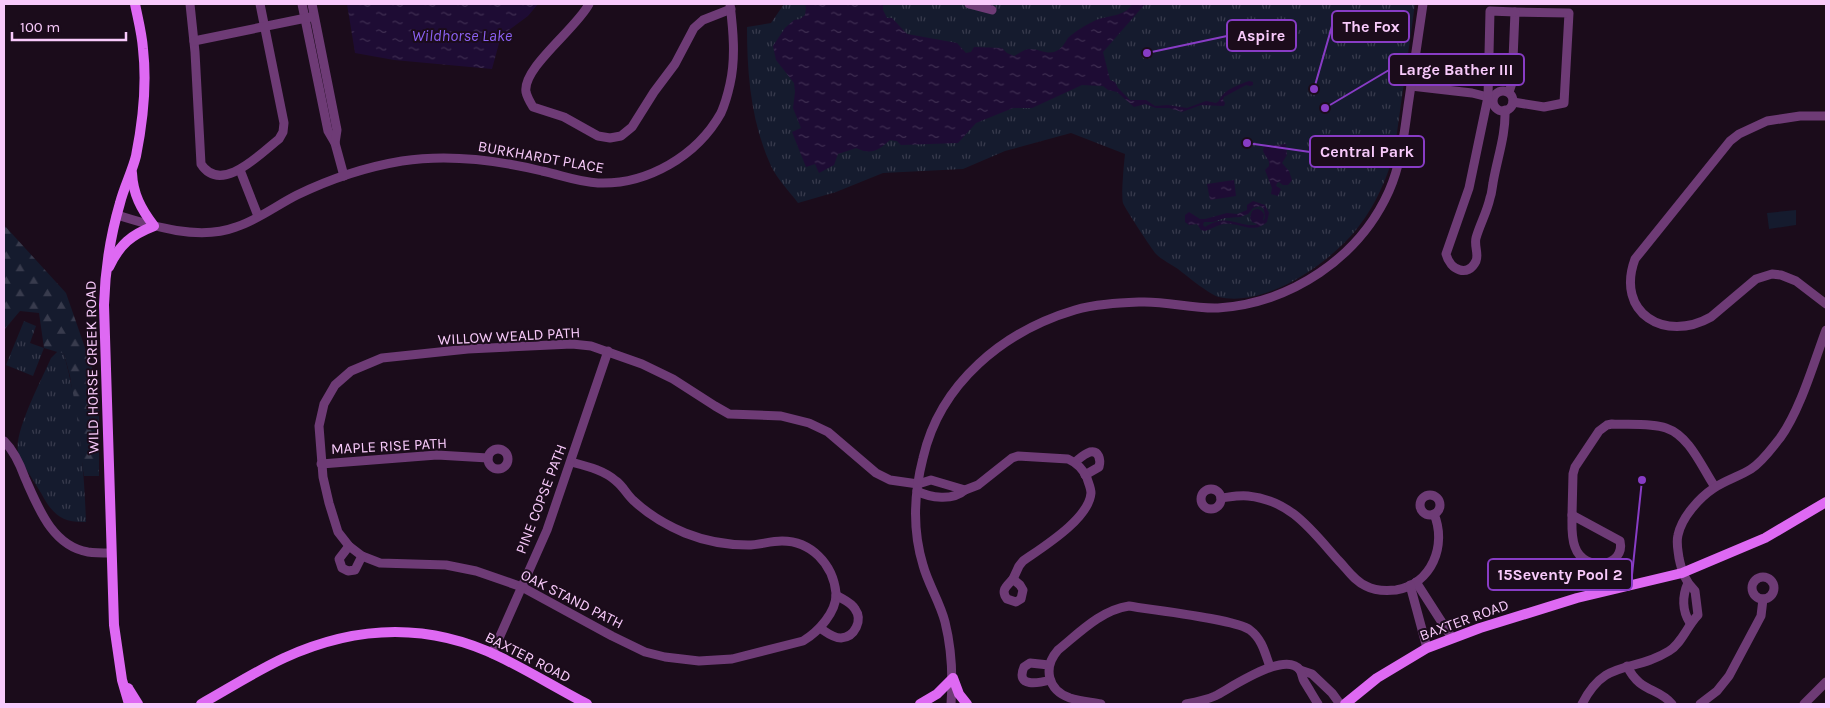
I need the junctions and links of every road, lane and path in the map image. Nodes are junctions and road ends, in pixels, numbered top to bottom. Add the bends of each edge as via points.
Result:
1 (135, 4) edge
2 (190, 4) edge
3 (260, 4) edge
4 (302, 4) edge
5 (312, 4) edge
6 (589, 4) edge
7 (969, 4) edge
8 (1423, 4) edge
9 (731, 6) edge
10 (992, 10) dead end
11 (1515, 12) junction
12 (310, 17) junction
13 (264, 27) junction
14 (194, 41) junction
15 (1411, 86) junction
16 (1509, 92) junction
17 (1491, 98) junction
18 (1513, 102) junction
19 (1505, 110) junction
20 (1826, 116) edge
21 (131, 169) junction
22 (240, 170) junction
23 (344, 176) junction
24 (117, 215) junction
25 (258, 216) junction
26 (154, 226) junction
27 (105, 275) junction
28 (1826, 304) edge
29 (1826, 330) edge
30 (608, 351) junction
31 (1816, 358) junction
32 (1826, 361) edge
33 (4, 441) edge
34 (488, 458) dead end
35 (571, 462) junction
36 (1075, 462) junction
37 (321, 464) junction
38 (1085, 475) junction
39 (918, 487) junction
40 (1715, 487) junction
41 (965, 490) junction
42 (1221, 498) dead end
43 (1826, 502) edge
44 (1434, 514) dead end
45 (1572, 515) junction
46 (349, 546) junction
47 (111, 553) junction
48 (362, 556) junction
49 (1682, 573) junction
50 (1013, 579) dead end
51 (1413, 584) junction
52 (522, 587) junction
53 (836, 595) junction
54 (1763, 599) dead end
55 (820, 628) junction
56 (1452, 638) junction
57 (1427, 648) junction
58 (492, 654) junction
59 (1049, 665) junction
60 (1627, 666) junction
61 (1270, 667) junction
62 (1300, 670) junction
63 (952, 678) junction
64 (122, 680) junction
65 (1050, 680) junction
66 (1826, 682) edge
67 (122, 704) edge
68 (129, 704) edge
69 (138, 704) edge
70 (201, 704) edge
71 (587, 704) edge
72 (920, 704) edge
73 (951, 704) edge
74 (967, 704) edge
75 (1101, 704) edge
76 (1186, 704) edge
77 (1318, 704) edge
78 (1340, 704) edge
79 (1346, 704) edge
80 (1582, 704) edge
81 (1672, 704) edge
82 (1700, 704) edge
83 (1804, 704) edge

1 - 21 main road, WILD HORSE CREEK ROAD via 144,48 144,83 142,122
2 - 14 street
3 - 13 street
4 - 12 street
5 - 12 street
6 - 9 street via 568,32 539,61 529,76 526,92 533,107 564,117 598,136 610,138 621,136 632,126 675,64 694,28
7 - 10 street
8 - 15 street
9 - 23 street, BURKHARDT PLACE via 734,51 731,82 721,112 687,153 660,171 631,180 597,183 504,163 440,159 402,161
11 - 16 street
11 - 17 street via 1490,11
11 - 18 street via 1569,13 1564,103 1544,107
12 - 13 street
12 - 23 street via 326,122 336,143
13 - 14 street
13 - 22 street via 284,123 283,132 279,139
14 - 22 street via 201,164 211,174 221,176
15 - 17 street
15 - 39 street via 1400,160 1388,192 1360,236 1337,260 1291,290 1243,305 1198,308 1144,302 1102,306 1077,309 1026,329 996,348 970,371 954,391 930,434
16 - 17 street via 1499,91
16 - 18 street
17 - 19 street via 1496,108
17 - 19 street via 1469,188 1446,254 1456,269 1471,268 1476,260 1475,243 1491,197
18 - 19 street
20 - 28 street via 1767,121 1730,141 1635,259 1630,274 1636,305 1651,321 1664,325 1686,326 1703,321 1756,279 1772,274 1796,281
21 - 24 main road, WILD HORSE CREEK ROAD
21 - 26 main road via 136,198
22 - 25 street
23 - 25 street, BURKHARDT PLACE
24 - 26 street, BURKHARDT PLACE
24 - 27 main road, WILD HORSE CREEK ROAD
25 - 26 street, BURKHARDT PLACE via 236,228 209,232
26 - 27 main road via 126,241
27 - 47 main road, WILD HORSE CREEK ROAD
29 - 31 street
30 - 35 street, PINE COPSE PATH
30 - 37 street, WILLOW WEALD PATH via 572,344 468,349 382,358 351,370 335,385 324,404 319,426
30 - 39 street, WILLOW WEALD PATH via 673,379 729,414 781,416 809,423 828,432 876,473
31 - 32 street
31 - 40 street via 1793,416 1776,443 1751,469
33 - 47 street via 17,457 34,498 57,536 78,549
34 - 37 street, MAPLE RISE PATH via 437,454
35 - 52 street, PINE COPSE PATH
35 - 53 street via 616,480 633,500 663,524 705,540 723,544 781,541 805,545 825,562
36 - 38 street
36 - 38 street via 1088,453 1098,455 1099,467
36 - 41 street via 1018,456 978,485
37 - 46 street, OAK STAND PATH via 333,519
38 - 50 street via 1092,491 1086,508 1068,528 1023,561
39 - 41 street via 931,480
39 - 41 street via 927,496 936,497 955,495
39 - 63 street via 915,523 918,542 922,564 945,621
40 - 45 street via 1687,443 1674,432 1660,427 1612,424 1599,431 1575,467
40 - 49 street via 1689,512 1678,534
42 - 51 street via 1247,496 1288,510 1302,519 1365,586 1389,591
43 - 49 main road, BAXTER ROAD via 1765,538
44 - 51 street via 1439,525 1438,552 1434,564
45 - 45 street via 1572,536 1580,556 1601,565 1615,558 1620,551 1620,541
46 - 48 street, OAK STAND PATH
46 - 48 street via 339,559 342,568 355,570
47 - 64 main road, WILD HORSE CREEK ROAD via 114,625
48 - 52 street, OAK STAND PATH via 380,563 446,565 476,571
49 - 56 main road, BAXTER ROAD via 1577,598
49 - 60 street via 1688,584 1683,593 1690,623 1679,642 1655,658
51 - 56 street
51 - 57 street
52 - 55 street, OAK STAND PATH via 612,636 645,652 666,657 700,661 732,659 802,641
52 - 58 street, PINE COPSE PATH
53 - 55 street, OAK STAND PATH via 830,614
53 - 55 street via 856,609 858,626 847,637 840,638
54 - 82 street via 1761,616 1729,676
56 - 57 main road, BAXTER ROAD
57 - 79 main road, BAXTER ROAD via 1377,678
58 - 70 main road, BAXTER ROAD via 433,635 391,630 361,633 334,639 283,658
58 - 71 main road, BAXTER ROAD
59 - 61 street via 1058,650 1108,611 1128,606 1247,627 1262,643
59 - 65 street
59 - 65 street via 1030,664 1024,667 1022,674 1028,683
60 - 80 street via 1601,678
60 - 81 street via 1636,681
61 - 62 street via 1283,664
61 - 76 street via 1214,696
62 - 77 street
62 - 78 street via 1312,674
63 - 72 main road via 937,694
63 - 73 street
63 - 74 main road
64 - 67 main road
64 - 68 main road, WILD HORSE CREEK ROAD
64 - 69 main road
65 - 75 street via 1061,694
66 - 83 street

